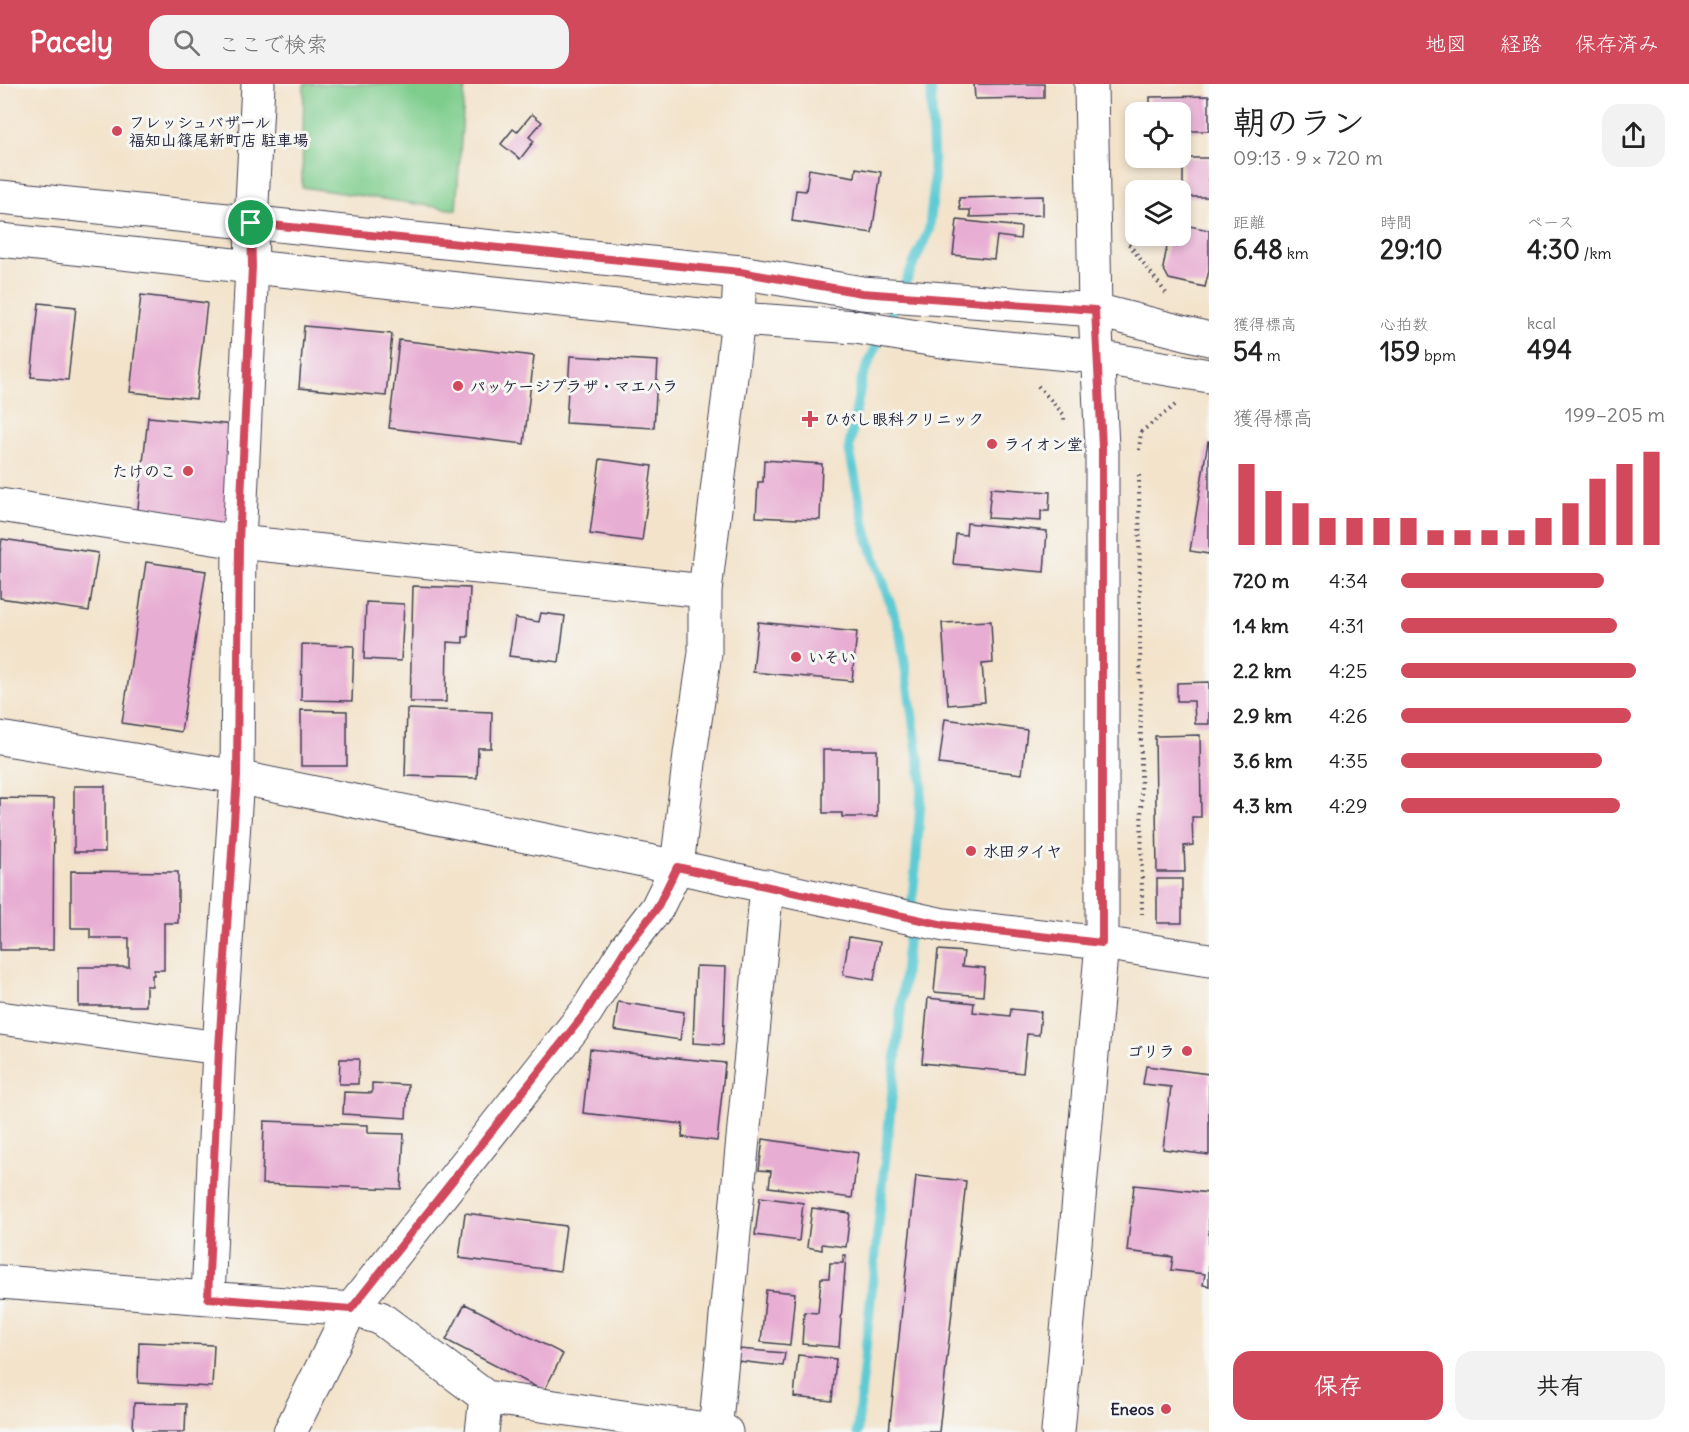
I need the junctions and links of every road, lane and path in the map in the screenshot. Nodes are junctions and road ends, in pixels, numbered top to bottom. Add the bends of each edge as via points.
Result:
1 (258, 84) edge
2 (1090, 84) edge
3 (0, 197) edge
4 (251, 223) junction
5 (0, 240) edge
6 (1130, 246) edge
7 (252, 267) junction
8 (740, 272) junction
9 (1168, 297) dead end
10 (1095, 310) junction
11 (738, 319) junction
12 (1209, 339) edge
13 (1097, 357) junction
14 (1209, 376) edge
15 (1032, 380) dead end
16 (1176, 404) dead end
17 (1065, 426) dead end
18 (1139, 458) dead end
19 (1139, 470) dead end
20 (0, 505) edge
21 (239, 542) junction
22 (705, 591) junction
23 (0, 738) edge
24 (237, 777) junction
25 (677, 867) junction
26 (766, 886) junction
27 (1142, 914) dead end
28 (1102, 943) junction
29 (1209, 960) edge
30 (0, 1018) edge
31 (219, 1048) junction
32 (0, 1282) edge
33 (208, 1298) junction
34 (351, 1309) junction
35 (486, 1397) junction
36 (290, 1432) edge
37 (482, 1432) edge
38 (719, 1432) edge
39 (1058, 1432) edge

1 - 4 street
2 - 10 street
3 - 4 street
4 - 7 street
4 - 8 street
5 - 7 street
6 - 9 path
7 - 11 street
7 - 21 street
8 - 10 street via 862,293
8 - 11 street
10 - 12 street
10 - 13 street
11 - 13 street via 856,327 948,342
11 - 22 street
13 - 14 street
13 - 28 street via 1102,447
15 - 17 path via 1064,415
16 - 18 path via 1141,432
19 - 27 path
20 - 21 street
21 - 22 street
21 - 24 street
22 - 25 street via 705,653
23 - 24 street
24 - 25 street
24 - 31 street
25 - 26 street
25 - 34 street via 657,908 626,948 586,1012
26 - 28 street via 944,925
26 - 38 street
28 - 29 street
28 - 39 street
30 - 31 street
31 - 33 street
32 - 33 street
33 - 34 street
34 - 35 street via 380,1318
34 - 36 street
35 - 37 street
35 - 38 street

